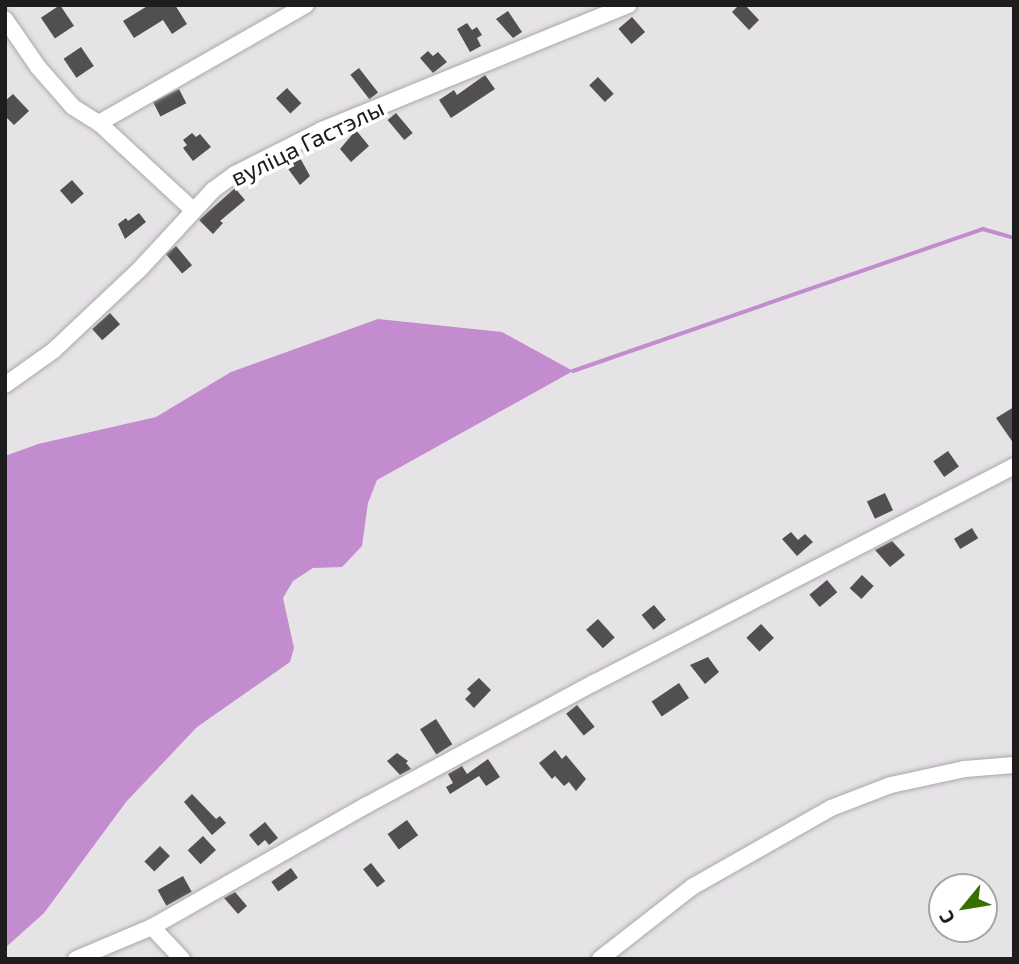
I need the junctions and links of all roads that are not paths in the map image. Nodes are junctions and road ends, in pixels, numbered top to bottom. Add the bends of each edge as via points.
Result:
1 (306, 5) edge
2 (629, 5) edge
3 (5, 19) edge
4 (99, 123) junction
5 (194, 211) junction
6 (5, 385) edge
7 (1014, 466) edge
8 (1014, 765) edge
9 (152, 927) junction
10 (76, 959) edge
11 (181, 959) edge
12 (600, 959) edge

1 - 4 street
2 - 5 street, вуліца Гастэлы via 322,130 235,174
3 - 4 street via 73,107
4 - 5 street
5 - 6 street, вуліца Гастэлы via 54,350
7 - 9 street via 594,683
8 - 12 street via 965,769 891,785 831,808 692,887
9 - 10 street
9 - 11 street

